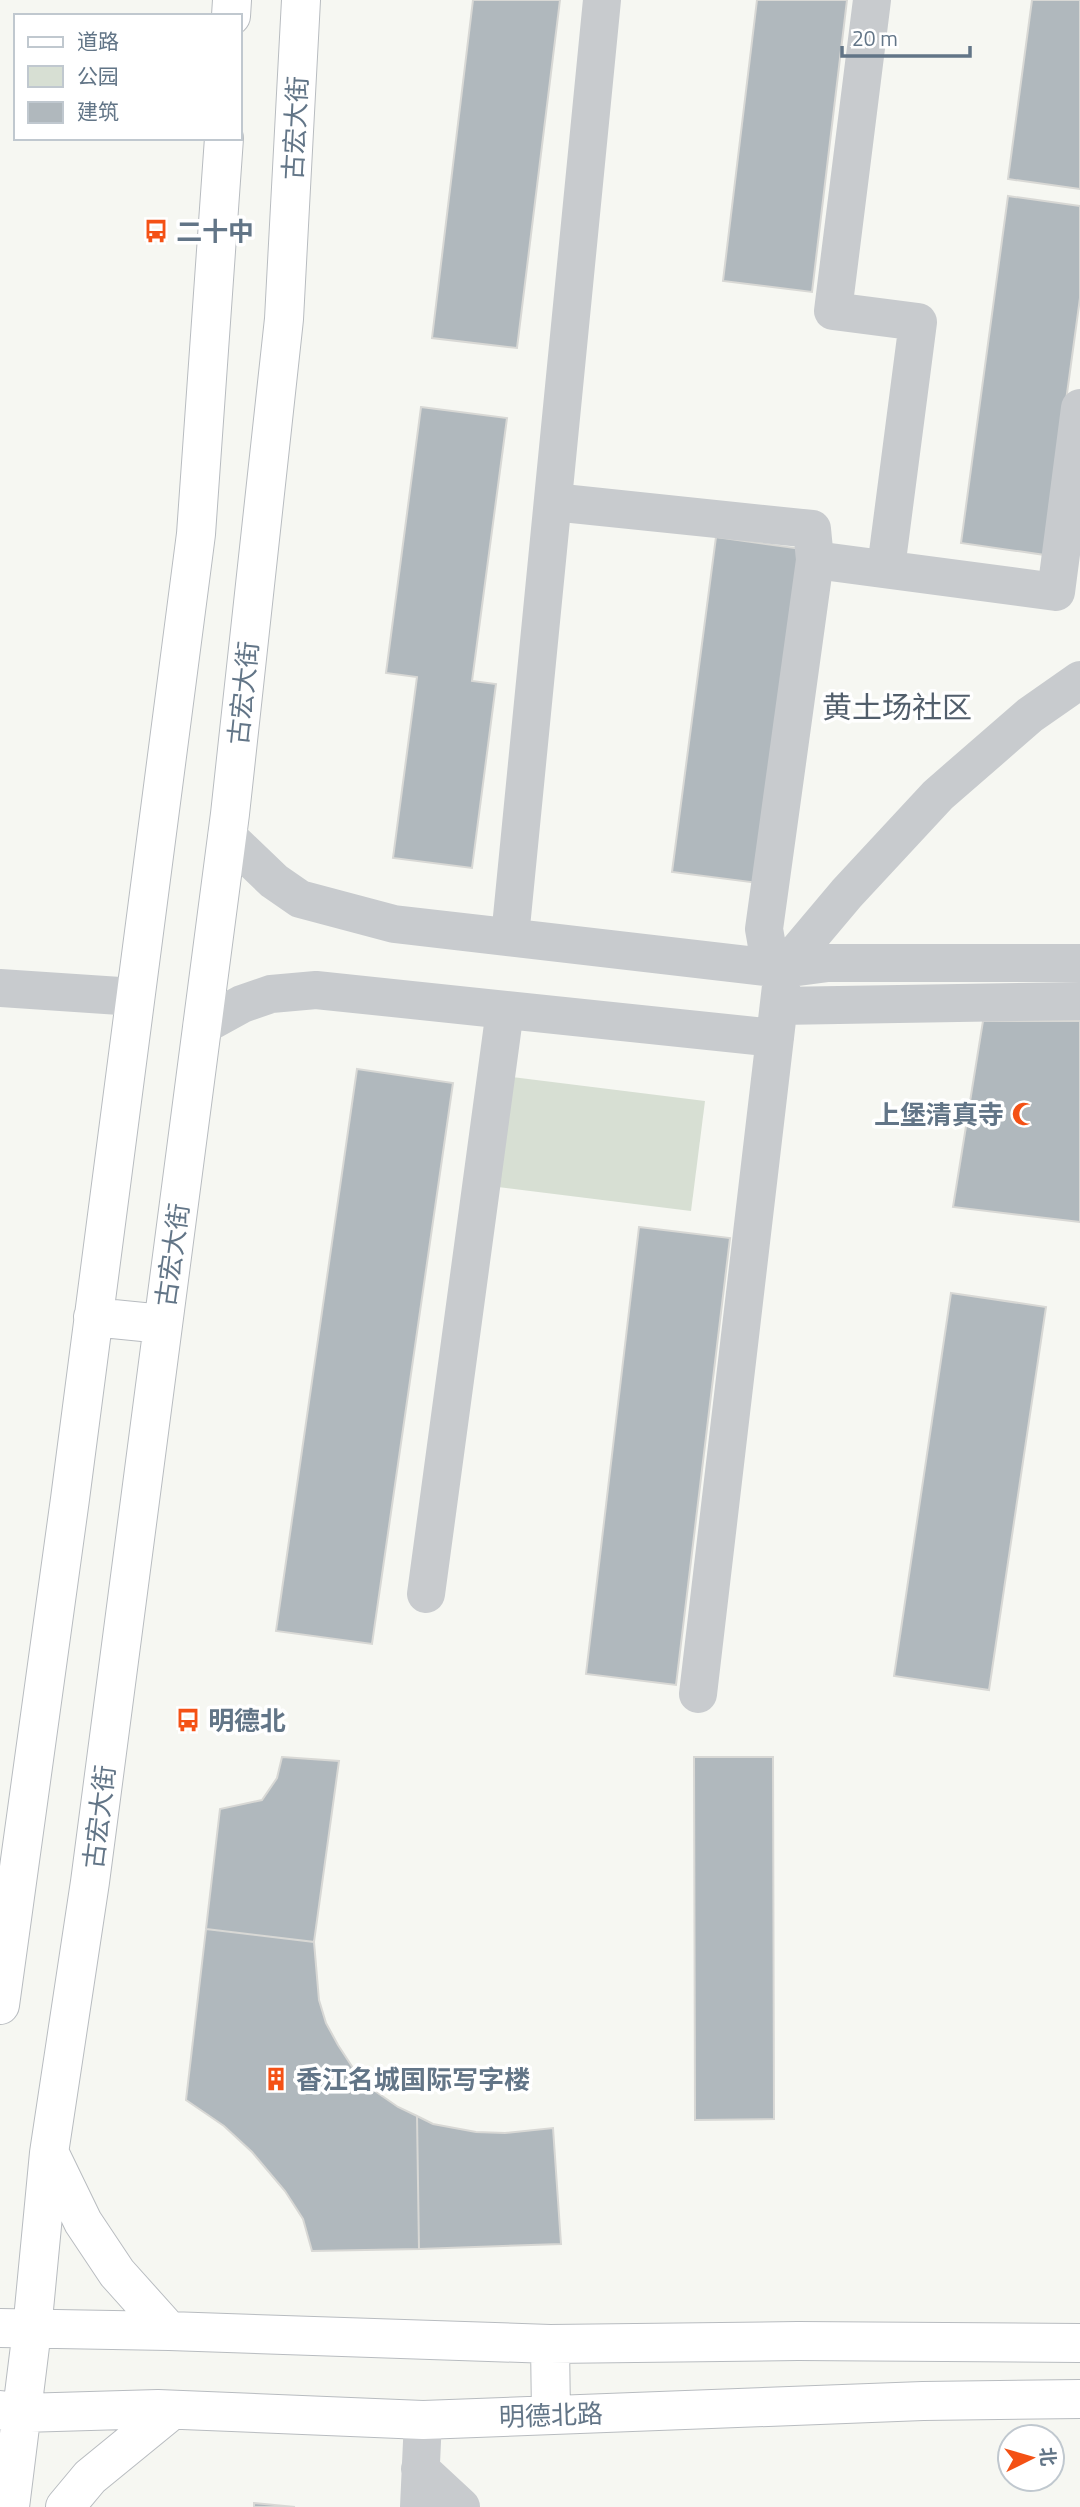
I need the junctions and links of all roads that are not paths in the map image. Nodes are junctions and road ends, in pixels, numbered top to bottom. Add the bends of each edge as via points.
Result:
1 (301, 0) edge
2 (602, 0) edge
3 (872, 0) edge
4 (224, 140) edge
5 (1080, 408) edge
6 (553, 502) junction
7 (815, 560) junction
8 (886, 568) junction
9 (1080, 680) edge
10 (227, 836) junction
11 (510, 937) junction
12 (1080, 963) edge
13 (0, 988) edge
14 (135, 997) junction
15 (1080, 1002) edge
16 (779, 1004) junction
17 (505, 1010) junction
18 (202, 1026) junction
19 (93, 1317) junction
20 (163, 1324) junction
21 (426, 1594) dead end
22 (698, 1694) dead end
23 (0, 2005) edge
24 (49, 2153) junction
25 (16, 2329) edge
26 (169, 2331) junction
27 (1080, 2343) edge
28 (550, 2344) junction
29 (1080, 2399) edge
30 (172, 2410) junction
31 (11, 2411) edge
32 (551, 2415) junction
33 (423, 2420) junction
34 (420, 2469) junction
35 (10, 2507) edge
36 (65, 2507) edge
37 (419, 2507) edge
38 (461, 2507) edge

1 - 10 main road, 古宏大街 via 284,319
2 - 6 street
3 - 8 street via 833,312 918,322
4 - 14 main road via 196,534
5 - 8 street via 1056,592
6 - 7 street via 812,529
6 - 11 street
7 - 8 street
7 - 16 street via 764,929
9 - 16 street via 1030,715 937,795 846,893
10 - 11 street via 300,899 394,924
10 - 18 main road, 古宏大街
11 - 16 street
12 - 16 street via 828,963
13 - 14 street
14 - 19 main road
15 - 16 street
16 - 17 street
16 - 22 street
17 - 18 street via 316,990 271,994
17 - 21 street
18 - 20 main road, 古宏大街
19 - 20 main road
19 - 23 main road
20 - 24 main road, 古宏大街 via 90,1882
24 - 25 main road, 古宏大街
24 - 26 main road via 83,2222 117,2273
25 - 26 main road
25 - 31 main road, 古宏大街
26 - 28 main road
27 - 28 main road
28 - 32 main road
29 - 32 main road, 明德北路
30 - 31 main road, 明德北路
30 - 33 main road, 明德北路
30 - 36 main road via 90,2477
31 - 35 main road, 古宏大街
32 - 33 main road, 明德北路
33 - 34 street
34 - 37 street
34 - 38 street

